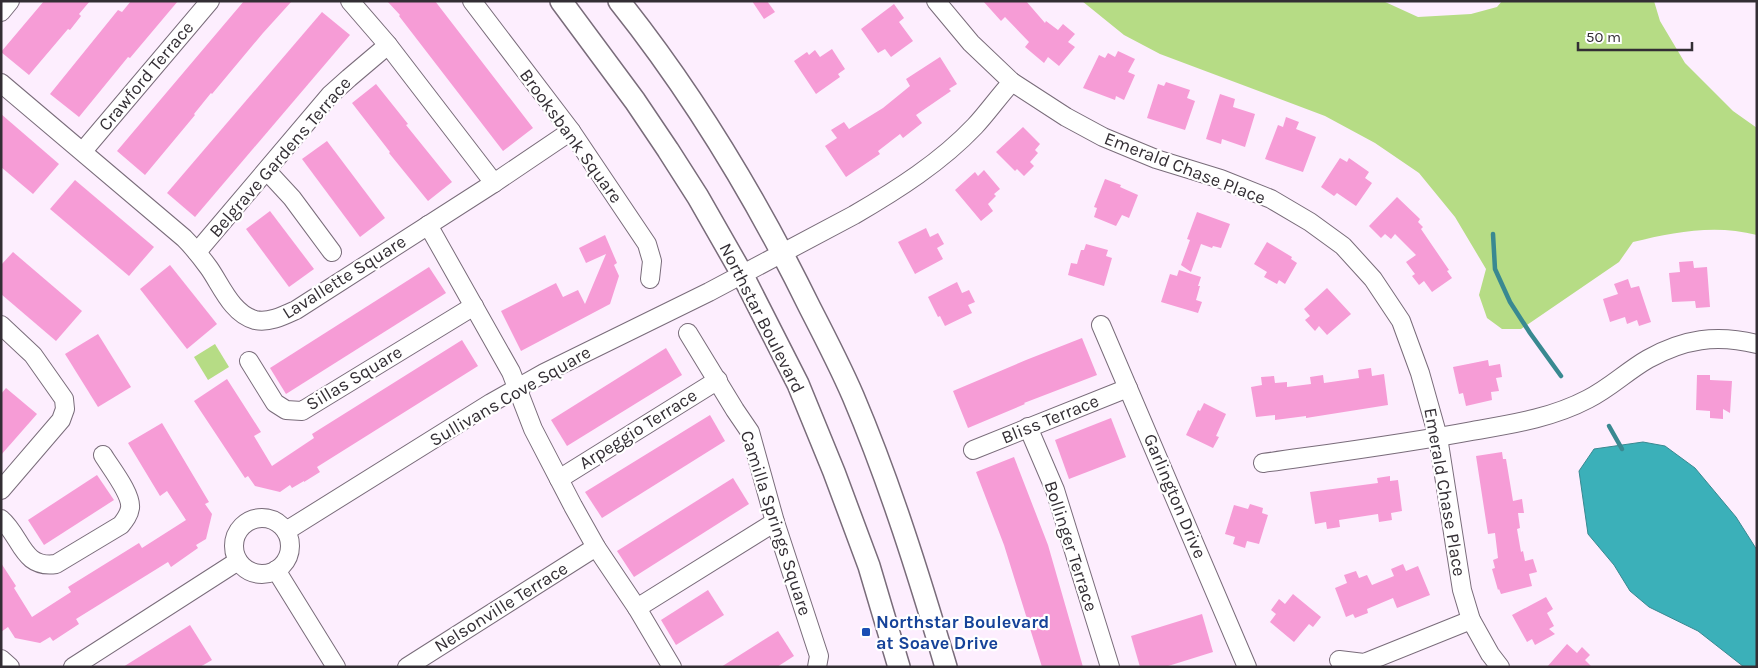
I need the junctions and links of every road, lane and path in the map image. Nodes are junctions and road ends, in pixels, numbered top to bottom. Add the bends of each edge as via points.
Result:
1 (10, 1) edge
2 (210, 1) edge
3 (350, 1) edge
4 (472, 1) edge
5 (561, 1) edge
6 (619, 1) edge
7 (936, 1) edge
8 (1, 12) edge
9 (388, 46) junction
10 (1012, 82) junction
11 (1, 83) edge
12 (570, 130) junction
13 (83, 151) junction
14 (267, 171) junction
15 (494, 183) junction
16 (428, 225) junction
17 (197, 252) junction
18 (332, 252) dead end
19 (783, 253) junction
20 (742, 274) junction
21 (650, 279) dead end
22 (474, 306) junction
23 (1, 325) edge
24 (1102, 325) dead end
25 (688, 332) dead end
26 (1757, 344) edge
27 (249, 361) dead end
28 (718, 380) junction
29 (1128, 388) junction
30 (516, 389) junction
31 (1028, 427) junction
32 (1438, 438) junction
33 (973, 450) dead end
34 (103, 455) dead end
35 (1263, 462) dead end
36 (559, 479) junction
37 (1, 490) edge
38 (1, 519) edge
39 (775, 522) junction
40 (286, 532) junction
41 (596, 547) junction
42 (238, 561) junction
43 (276, 570) junction
44 (637, 608) junction
45 (1471, 620) junction
46 (1, 659) edge
47 (1339, 660) dead end
48 (10, 667) edge
49 (73, 667) edge
50 (336, 667) edge
51 (407, 667) edge
52 (672, 667) edge
53 (817, 667) edge
54 (899, 667) edge
55 (946, 667) edge
56 (1110, 667) edge
57 (1247, 667) edge
58 (1500, 667) edge

1 - 8 street
2 - 13 street, Crawford Terrace
3 - 9 street
4 - 12 street, Brooksbank Square
5 - 20 main road, Northstar Boulevard via 668,150
6 - 19 main road via 654,45 697,110
7 - 10 street, Emerald Chase Place via 971,43
9 - 14 street, Belgrave Gardens Terrace via 330,95
9 - 15 street
10 - 19 street, Sullivans Cove Square via 974,127 931,164 854,215
10 - 32 street, Emerald Chase Place via 1103,137 1271,200 1343,246 1373,279 1401,321
11 - 13 street, Lavallette Square
12 - 15 street, Lavallette Square
12 - 21 street, Brooksbank Square via 646,244 652,261
13 - 17 street, Lavallette Square
14 - 17 street, Belgrave Gardens Terrace
14 - 18 street via 292,198
15 - 16 street, Lavallette Square
16 - 17 street, Lavallette Square via 296,310 274,320 255,320 240,311
16 - 22 street
19 - 20 street, Sullivans Cove Square
19 - 55 main road via 843,373 869,436
20 - 30 street, Sullivans Cove Square
20 - 54 main road, Northstar Boulevard via 798,384 834,472 868,566
22 - 27 street, Sillas Square via 302,411 286,410 275,403
22 - 30 street via 511,372
23 - 37 street via 46,372 64,399 65,409 61,420
24 - 29 street, Garlington Drive
25 - 28 street, Camilla Springs Square
26 - 32 street via 1736,339 1706,338 1676,346 1647,360 1589,399 1558,413
28 - 36 street, Arpeggio Terrace
28 - 39 street, Camilla Springs Square via 750,432
29 - 31 street, Bliss Terrace
29 - 57 street, Garlington Drive
30 - 36 street
30 - 40 street, Sullivans Cove Square
31 - 33 street, Bliss Terrace
31 - 56 street, Bollinger Terrace via 1055,490
32 - 35 street
32 - 45 street, Emerald Chase Place via 1462,590
34 - 38 street via 131,505 121,525 56,564 45,566 26,554
36 - 41 street
39 - 44 street
39 - 53 street, Camilla Springs Square via 818,656
40 - 42 street via 271,519 251,520 243,525 234,542
40 - 43 street via 290,548 283,564
41 - 44 street
41 - 51 street, Nelsonville Terrace
42 - 43 street via 251,572 260,574
42 - 49 street
43 - 50 street
44 - 52 street
45 - 47 street via 1364,662
45 - 58 street, Emerald Chase Place
46 - 48 street

